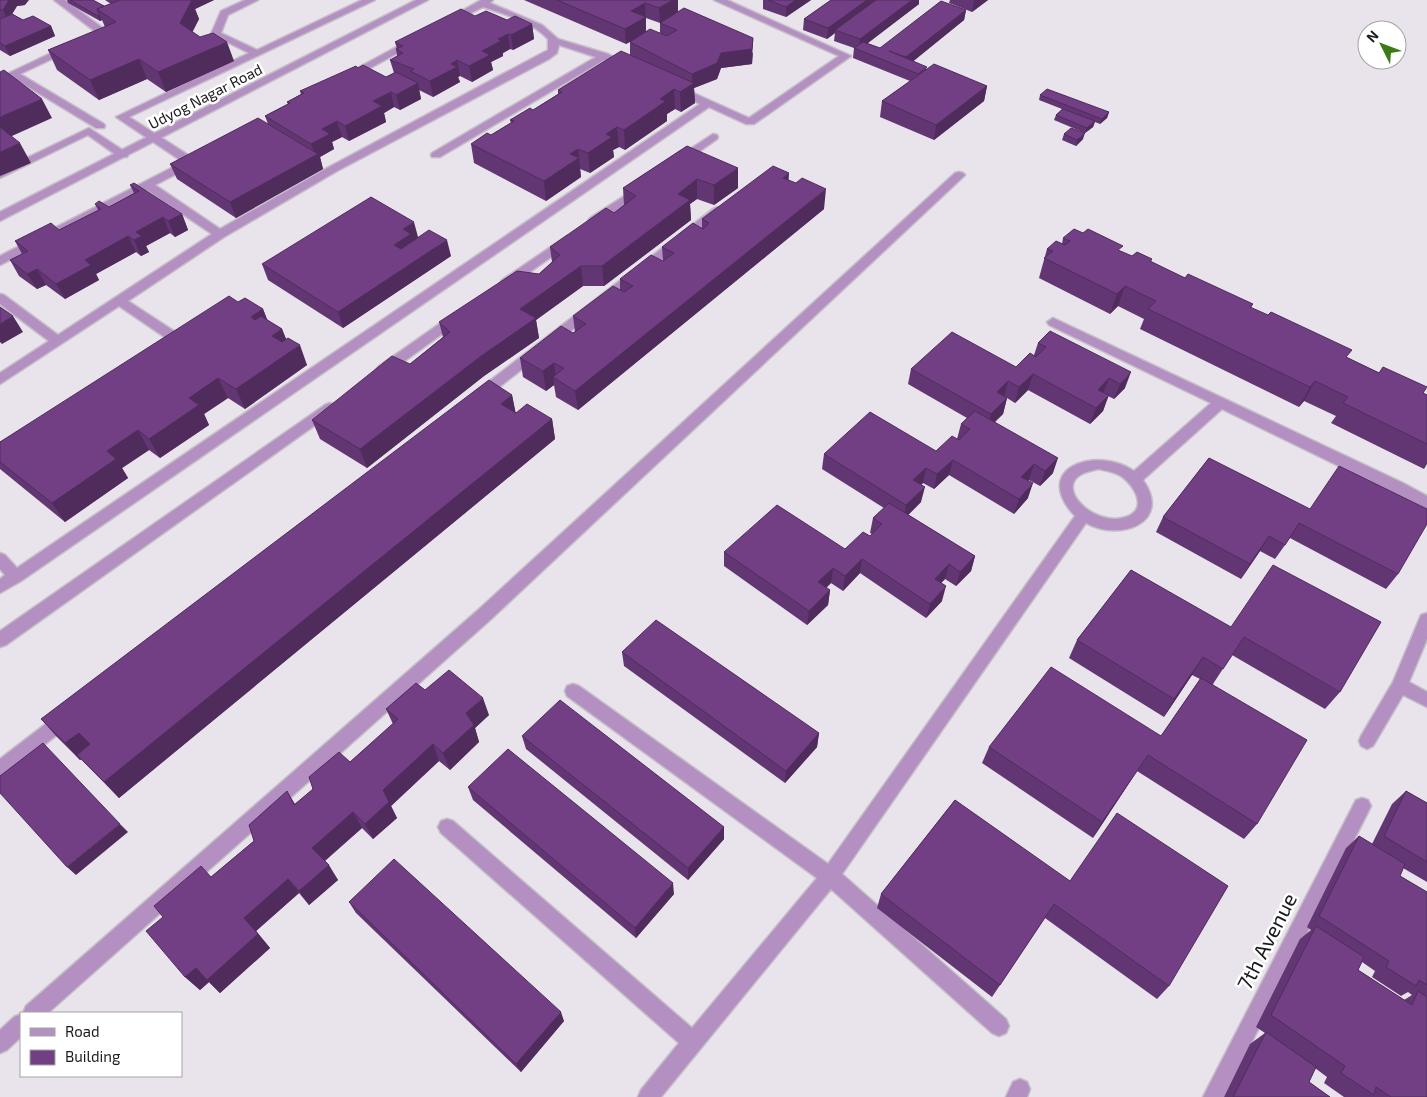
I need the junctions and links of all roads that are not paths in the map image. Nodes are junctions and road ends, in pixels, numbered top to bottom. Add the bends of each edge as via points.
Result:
1 (59, 0) edge
2 (253, 0) edge
3 (370, 0) edge
4 (423, 0) edge
5 (719, 0) edge
6 (485, 1) edge
7 (439, 26) edge
8 (422, 36) edge
9 (555, 41) junction
10 (256, 53) junction
11 (604, 56) junction
12 (639, 72) edge
13 (12, 74) junction
14 (0, 79) edge
15 (336, 83) edge
16 (665, 84) edge
17 (708, 103) junction
18 (121, 117) junction
19 (100, 126) junction
20 (89, 131) junction
21 (713, 137) dead end
22 (155, 139) junction
23 (123, 155) junction
24 (436, 155) dead end
25 (664, 171) edge
26 (0, 175) edge
27 (959, 175) dead end
28 (648, 183) edge
29 (146, 184) junction
30 (729, 202) edge
31 (0, 217) edge
32 (220, 234) junction
33 (0, 261) edge
34 (495, 291) edge
35 (0, 298) edge
36 (118, 300) junction
37 (470, 308) edge
38 (1053, 322) dead end
39 (57, 340) junction
40 (161, 351) edge
41 (374, 377) edge
42 (0, 379) edge
43 (341, 400) edge
44 (471, 403) edge
45 (1220, 403) junction
46 (1135, 479) junction
47 (1427, 503) edge
48 (1083, 516) junction
49 (0, 559) edge
50 (16, 577) junction
51 (0, 587) edge
52 (1427, 620) edge
53 (0, 640) edge
54 (1400, 685) junction
55 (574, 692) dead end
56 (1427, 700) edge
57 (80, 707) edge
58 (1368, 741) dead end
59 (0, 769) edge
60 (1362, 806) dead end
61 (447, 826) dead end
62 (830, 876) junction
63 (34, 1012) edge
64 (20, 1025) edge
65 (999, 1026) dead end
66 (693, 1042) junction
67 (0, 1043) edge
68 (648, 1097) edge
69 (1213, 1097) edge

1 - 13 street via 103,32
2 - 10 street via 224,13 216,34
3 - 10 street
4 - 22 street, Udyog Nagar Road
5 - 17 street via 846,56 750,122
6 - 7 street
6 - 9 street via 539,27
8 - 15 street
9 - 11 street
9 - 32 street via 553,51 545,58 329,167
10 - 18 street
11 - 12 street
11 - 24 street
13 - 14 street
13 - 19 street
16 - 17 street
17 - 50 street
18 - 19 street
18 - 22 street
19 - 20 street
20 - 23 street
20 - 26 street
21 - 25 street
22 - 23 street, Udyog Nagar Road
22 - 29 street via 195,160
23 - 31 street, Udyog Nagar Road
27 - 63 street via 483,616
28 - 34 street
29 - 32 street
29 - 33 street
30 - 44 street
32 - 36 street
35 - 39 street
36 - 39 street
36 - 40 street via 178,340
37 - 41 street
38 - 45 street
39 - 42 street
43 - 53 street
45 - 46 street
45 - 47 street
46 - 48 street via 1146,498 1140,516 1119,525
46 - 48 street via 1124,471 1099,464 1077,470 1065,485 1066,495
48 - 62 street
49 - 50 street
50 - 51 street
52 - 54 street
54 - 56 street
54 - 58 street
55 - 62 street
57 - 59 street
60 - 69 street, 7th Avenue
61 - 66 street
62 - 65 street
62 - 66 street
64 - 67 street
66 - 68 street

